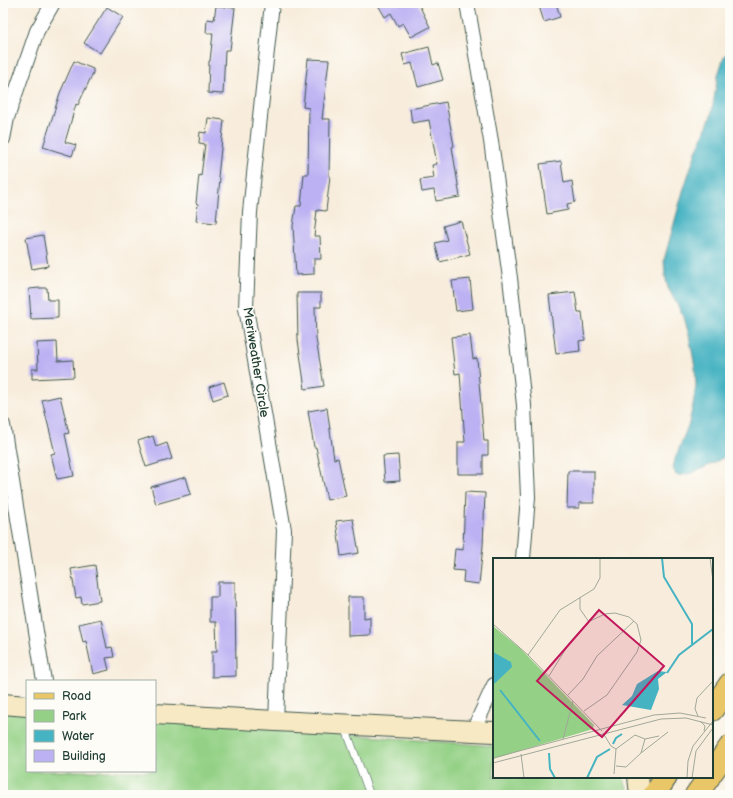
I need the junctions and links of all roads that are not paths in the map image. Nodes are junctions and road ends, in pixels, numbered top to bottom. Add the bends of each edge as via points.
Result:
1 (53, 3) edge
2 (272, 3) edge
3 (467, 3) edge
4 (3, 135) edge
5 (3, 425) edge
6 (523, 558) edge
7 (44, 680) edge
8 (493, 687) edge
9 (3, 704) edge
10 (26, 706) edge
11 (156, 714) edge
12 (276, 721) junction
13 (345, 725) junction
14 (473, 731) junction
15 (493, 732) edge
16 (730, 747) edge
17 (715, 769) edge
18 (638, 778) edge
19 (665, 778) edge
20 (708, 778) edge
21 (370, 795) edge
22 (640, 795) edge
23 (654, 795) edge
24 (696, 795) edge

1 - 4 street via 37,31
2 - 12 street, Meriweather Circle via 250,212 246,308 284,530
3 - 6 street via 492,149 524,405 528,497
5 - 7 street
8 - 14 street
9 - 10 main road
11 - 12 main road
12 - 13 main road
13 - 14 main road
13 - 21 lane
14 - 15 main road
16 - 17 main road
18 - 22 main road
19 - 23 main road
20 - 24 main road

